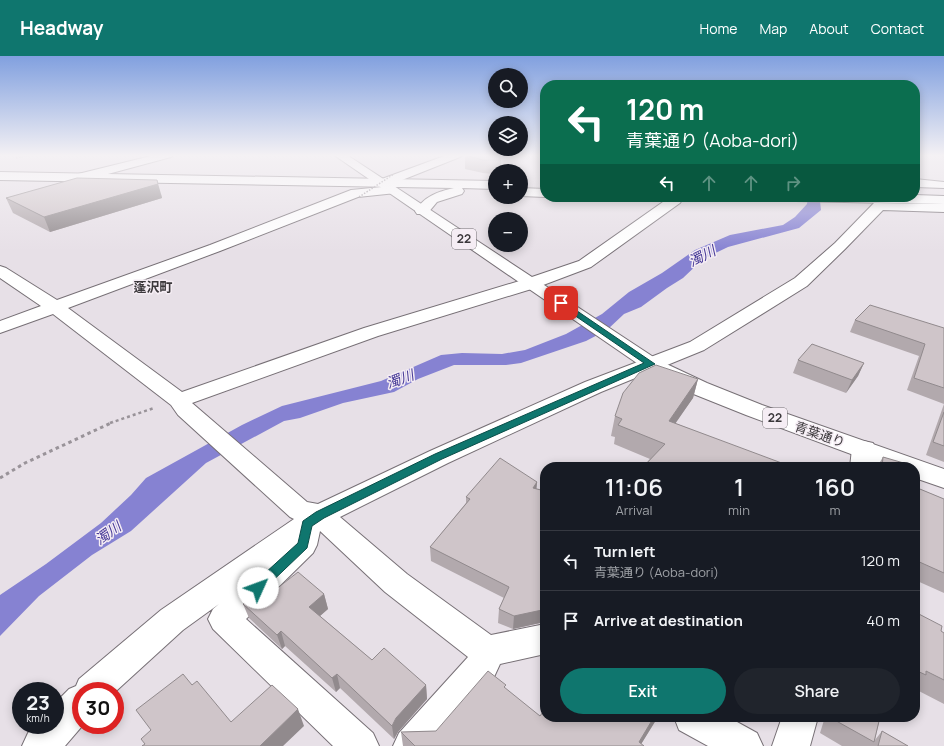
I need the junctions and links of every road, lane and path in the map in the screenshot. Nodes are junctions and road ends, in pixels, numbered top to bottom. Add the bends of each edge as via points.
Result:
1 (373, 187) edge
2 (387, 187) edge
3 (388, 187) edge
4 (391, 187) edge
5 (942, 189) edge
6 (458, 191) junction
7 (920, 191) edge
8 (488, 192) edge
9 (528, 192) edge
10 (540, 192) edge
11 (358, 197) dead end
12 (920, 200) edge
13 (944, 200) edge
14 (672, 202) edge
15 (944, 208) edge
16 (422, 211) junction
17 (0, 271) edge
18 (535, 285) junction
19 (55, 307) junction
20 (0, 328) edge
21 (647, 361) junction
22 (183, 405) junction
23 (863, 458) edge
24 (884, 462) edge
25 (920, 470) edge
26 (0, 478) edge
27 (944, 479) edge
28 (309, 516) junction
29 (540, 640) edge
30 (487, 651) junction
31 (101, 682) edge
32 (72, 711) edge
33 (701, 722) edge
34 (798, 722) edge
35 (41, 746) edge
36 (360, 746) edge
37 (412, 746) edge
38 (744, 746) edge
39 (791, 746) edge

1 - 11 path, bridge
2 - 19 main road via 356,193
3 - 16 main road, 22
4 - 6 main road
5 - 7 main road
6 - 8 main road
6 - 16 main road via 433,199 425,204
9 - 10 main road
12 - 13 main road
14 - 18 main road via 585,264
15 - 21 main road via 879,206 801,282 697,346
16 - 18 main road, 22
17 - 19 main road
18 - 21 main road, 22
18 - 22 main road via 371,332
19 - 20 main road
19 - 22 main road
21 - 23 main road, 青葉通り / 22 via 699,388
21 - 28 main road
22 - 26 path via 110,422 25,463
22 - 28 main road
23 - 24 main road, 青葉通り / 22
25 - 27 main road
28 - 30 main road
28 - 31 main road via 172,620
28 - 36 main road via 303,545 224,620
29 - 30 main road
30 - 37 main road via 482,666
32 - 35 main road
33 - 38 main road
34 - 39 main road

